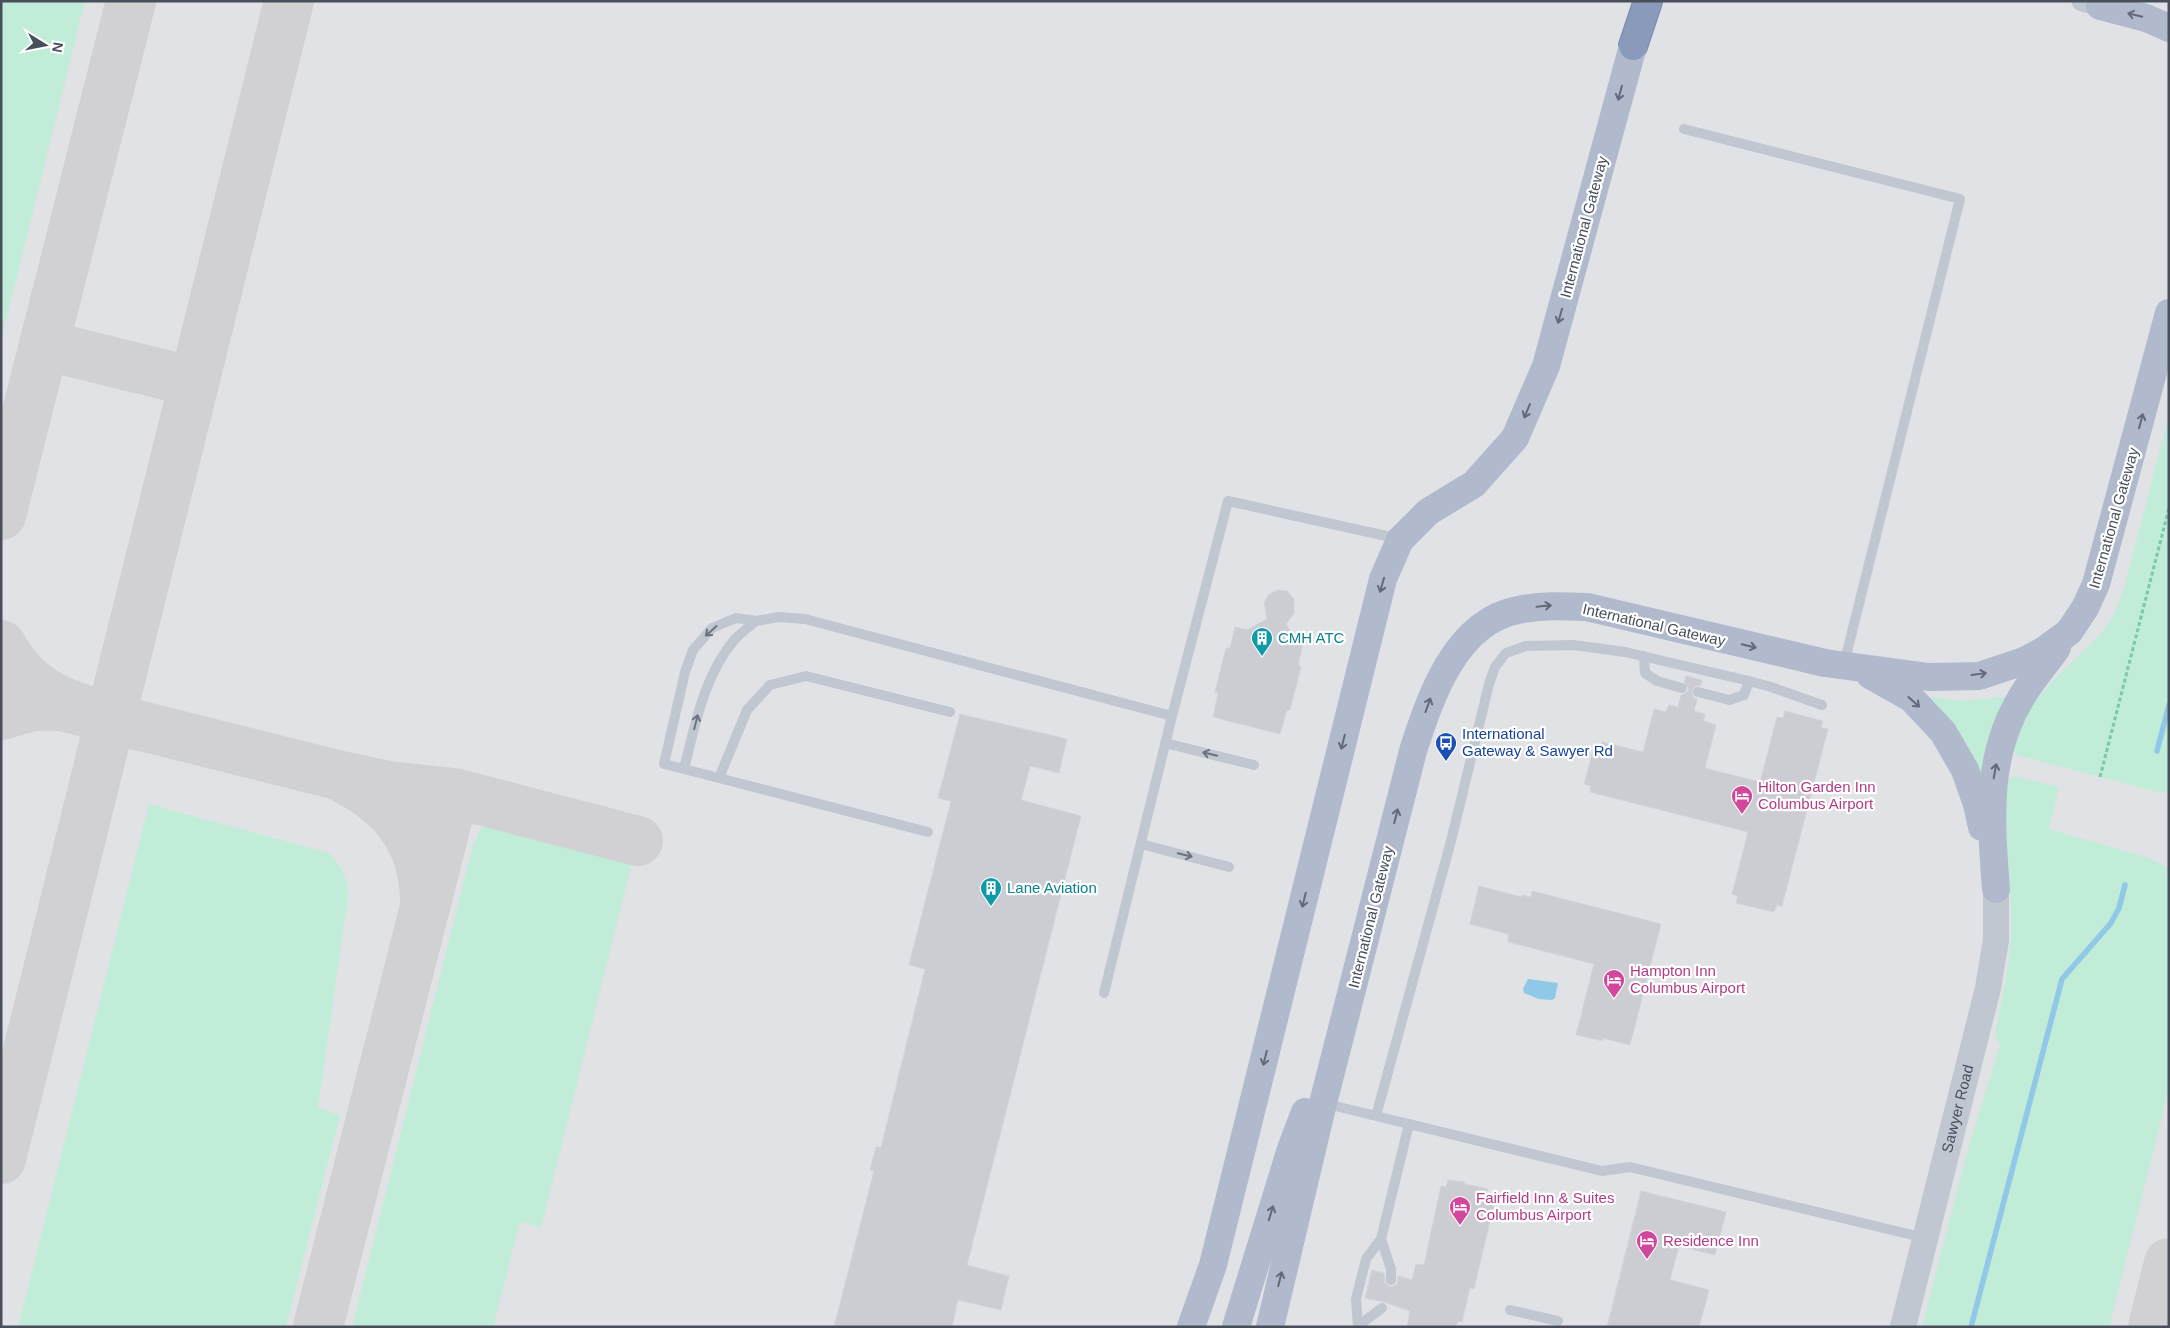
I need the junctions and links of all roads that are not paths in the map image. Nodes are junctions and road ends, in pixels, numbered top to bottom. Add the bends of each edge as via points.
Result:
1 (1636, 1) edge
2 (1648, 1) edge
3 (2095, 3) edge
4 (2169, 28) edge
5 (1633, 46) junction
6 (1684, 129) dead end
7 (2169, 313) edge
8 (1400, 540) junction
9 (756, 621) junction
10 (2069, 632) junction
11 (1644, 656) junction
12 (1852, 668) junction
13 (1749, 681) junction
14 (1682, 688) dead end
15 (1698, 692) dead end
16 (1822, 704) dead end
17 (950, 712) dead end
18 (1172, 716) junction
19 (1165, 743) junction
20 (1254, 765) dead end
21 (684, 769) junction
22 (719, 778) junction
23 (928, 832) dead end
24 (1140, 844) junction
25 (1229, 867) dead end
26 (1996, 889) junction
27 (1354, 983) junction
28 (1104, 993) dead end
29 (1323, 1103) junction
30 (1376, 1116) junction
31 (1409, 1124) junction
32 (1381, 1238) junction
33 (1926, 1238) junction
34 (1391, 1280) dead end
35 (1382, 1308) dead end
36 (1510, 1310) dead end
37 (1558, 1321) dead end
38 (1358, 1326) edge
39 (1191, 1327) edge
40 (1236, 1327) edge
41 (1270, 1327) edge
42 (1903, 1327) edge

1 - 5 highway, International Gateway
2 - 5 highway
4 -> 3 main road
5 -> 8 main road, International Gateway via 1546,366 1515,438 1474,484 1428,512
6 - 12 lane via 1960,199
10 -> 7 main road, International Gateway via 2091,597 2101,570
8 - 18 lane via 1228,501
8 -> 39 main road, International Gateway via 1382,582 1213,1265
9 - 18 lane via 779,617 805,620
21 -> 9 lane via 698,712 717,666 735,639
9 -> 21 lane via 736,618 712,628 694,650 685,672 664,764
12 -> 10 main road, International Gateway via 1929,677 1979,676 2024,662
26 -> 10 main road via 1991,798 2001,744 2021,698
11 - 13 lane
11 - 14 lane via 1645,673 1657,681
11 - 30 lane via 1573,645 1526,646 1506,653 1495,667
12 -> 26 main road via 1911,698 1943,732 1964,770 1977,804
27 -> 12 main road, International Gateway via 1413,751 1431,696 1469,638 1488,622 1516,610 1542,606 1587,607
13 - 15 lane via 1744,695 1729,700
13 - 16 lane
17 - 22 lane via 806,676 770,685 747,710
18 - 19 lane
20 -> 19 lane
19 - 24 lane
21 - 22 lane
22 - 23 lane
24 -> 25 lane
24 - 28 lane
26 - 33 street, Sawyer Road via 1996,940 1988,988
27 - 29 main road, International Gateway
40 -> 27 main road via 1291,1149
29 - 30 lane
41 -> 29 main road, International Gateway
30 - 31 lane
31 - 32 lane
31 - 33 lane via 1602,1171 1630,1167
32 - 34 lane via 1391,1269
32 - 38 lane via 1366,1259 1356,1299
33 - 42 street, Sawyer Road
35 - 38 lane
36 - 37 lane

